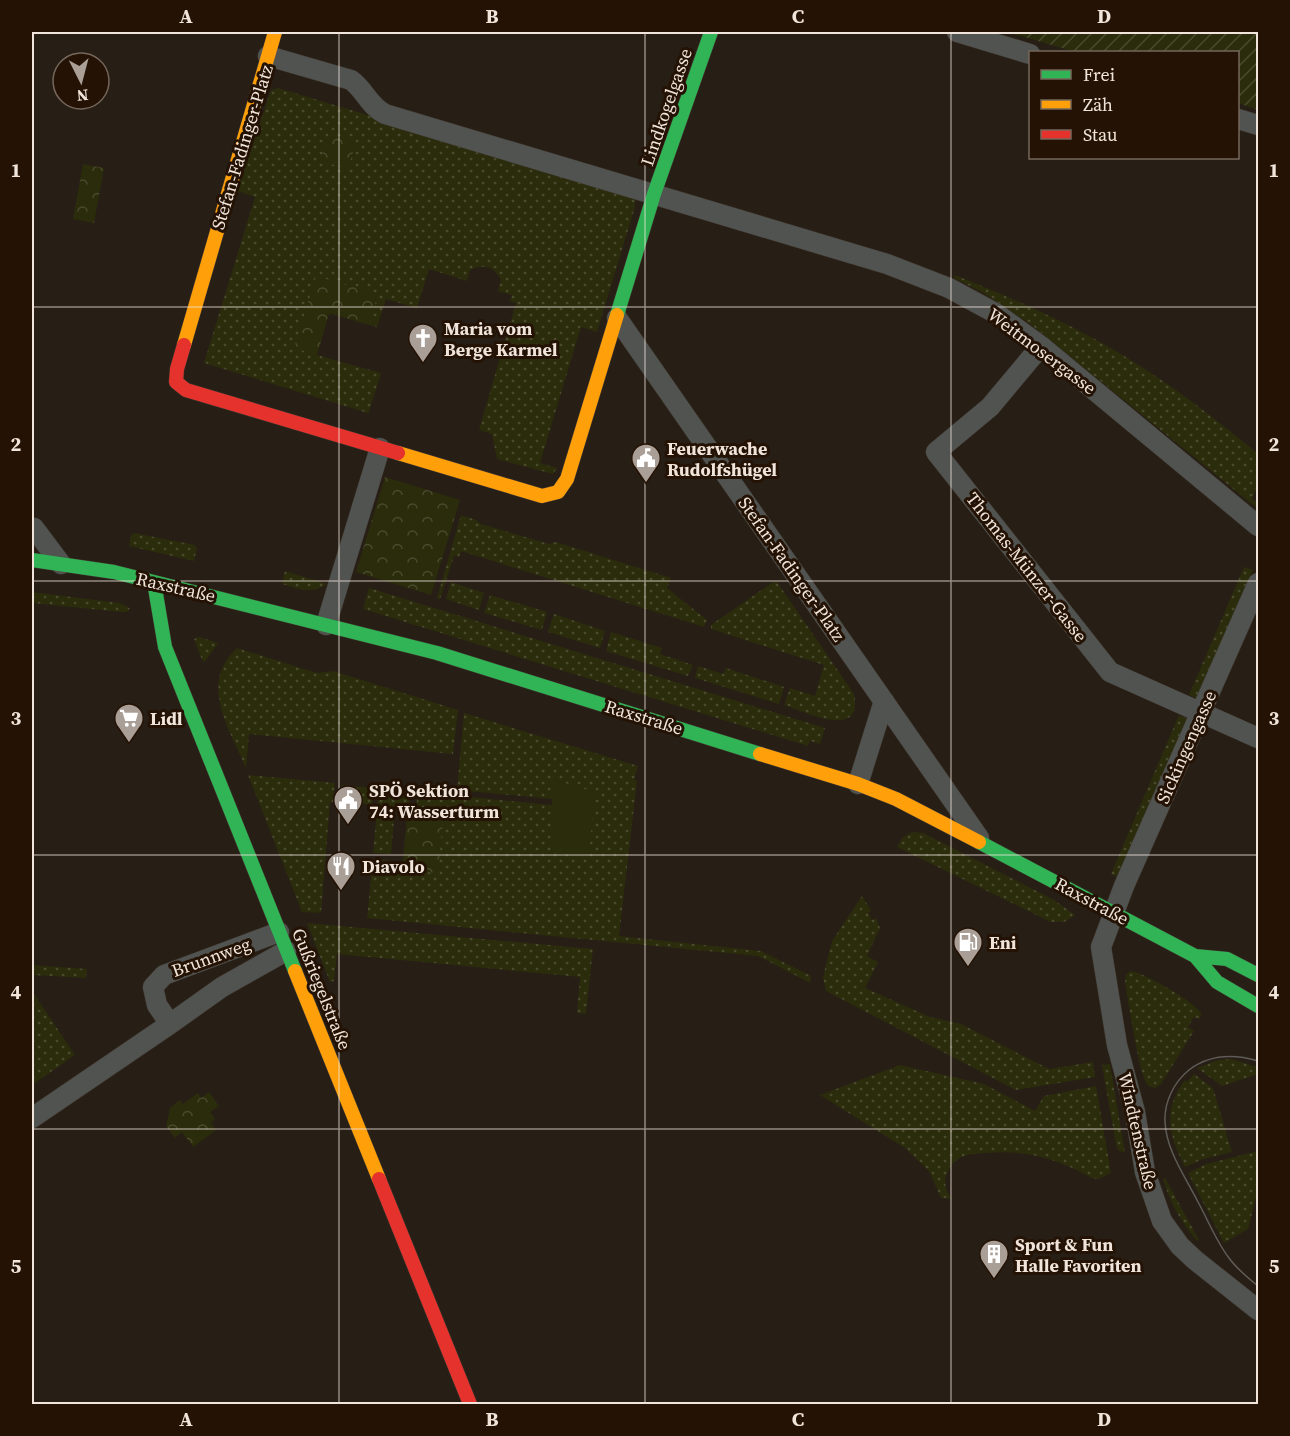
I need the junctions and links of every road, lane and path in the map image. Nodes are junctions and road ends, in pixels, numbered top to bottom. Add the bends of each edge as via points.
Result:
1 (272, 32) edge
2 (711, 32) edge
3 (957, 32) edge
4 (1029, 54) edge
5 (267, 56) junction
6 (1239, 119) edge
7 (1258, 126) edge
8 (654, 194) junction
9 (617, 318) junction
10 (1041, 346) junction
11 (380, 448) junction
12 (1258, 526) edge
13 (32, 528) edge
14 (32, 560) edge
15 (61, 564) junction
16 (154, 582) junction
17 (1258, 583) edge
18 (326, 625) junction
19 (884, 701) junction
20 (1201, 714) junction
21 (1258, 738) edge
22 (858, 784) junction
23 (982, 843) junction
24 (1114, 912) junction
25 (279, 932) junction
26 (286, 951) junction
27 (1196, 956) junction
28 (1258, 975) edge
29 (1258, 1006) edge
30 (170, 1024) junction
31 (32, 1118) edge
32 (1258, 1310) edge
33 (470, 1404) edge

1 - 5 street
2 - 8 street, Lindkogelgasse
3 - 4 street
5 - 8 street, Stefan-Fadinger-Platz via 351,80 376,110 385,114
5 - 11 street, Stefan-Fadinger-Platz via 176,382 186,390
6 - 7 street
8 - 9 street, Stefan-Fadinger-Platz
8 - 10 street, Weitmosergasse via 886,264 949,288 997,314
9 - 11 street, Stefan-Fadinger-Platz via 567,479 559,493 542,496
9 - 19 street, Stefan-Fadinger-Platz
10 - 12 street, Weitmosergasse
10 - 20 street, Thomas-Münzer-Gasse via 990,407 936,452 1110,672
11 - 18 street
13 - 15 street
14 - 15 street, Raxstraße
15 - 16 street, Raxstraße
16 - 18 street, Raxstraße
16 - 25 street, Gußriegelstraße via 165,647
17 - 20 street, Sickingengasse
18 - 22 street, Raxstraße via 437,653
19 - 22 street
19 - 23 street, Stefan-Fadinger-Platz
20 - 21 street, Thomas-Münzer-Gasse
20 - 24 street, Sickingengasse
22 - 23 street, Raxstraße
23 - 24 street, Raxstraße
24 - 27 street, Raxstraße
24 - 32 street, Windtenstraße via 1101,947 1144,1172 1162,1221 1180,1246
25 - 26 street, Gußriegelstraße
25 - 30 street, Brunnweg via 164,975 153,987 157,1005
26 - 30 street, Brunnweg via 222,987
26 - 33 street, Gußriegelstraße
27 - 28 street, Raxstraße via 1227,959
27 - 29 street, Raxstraße via 1217,982
30 - 31 street, Brunnweg

